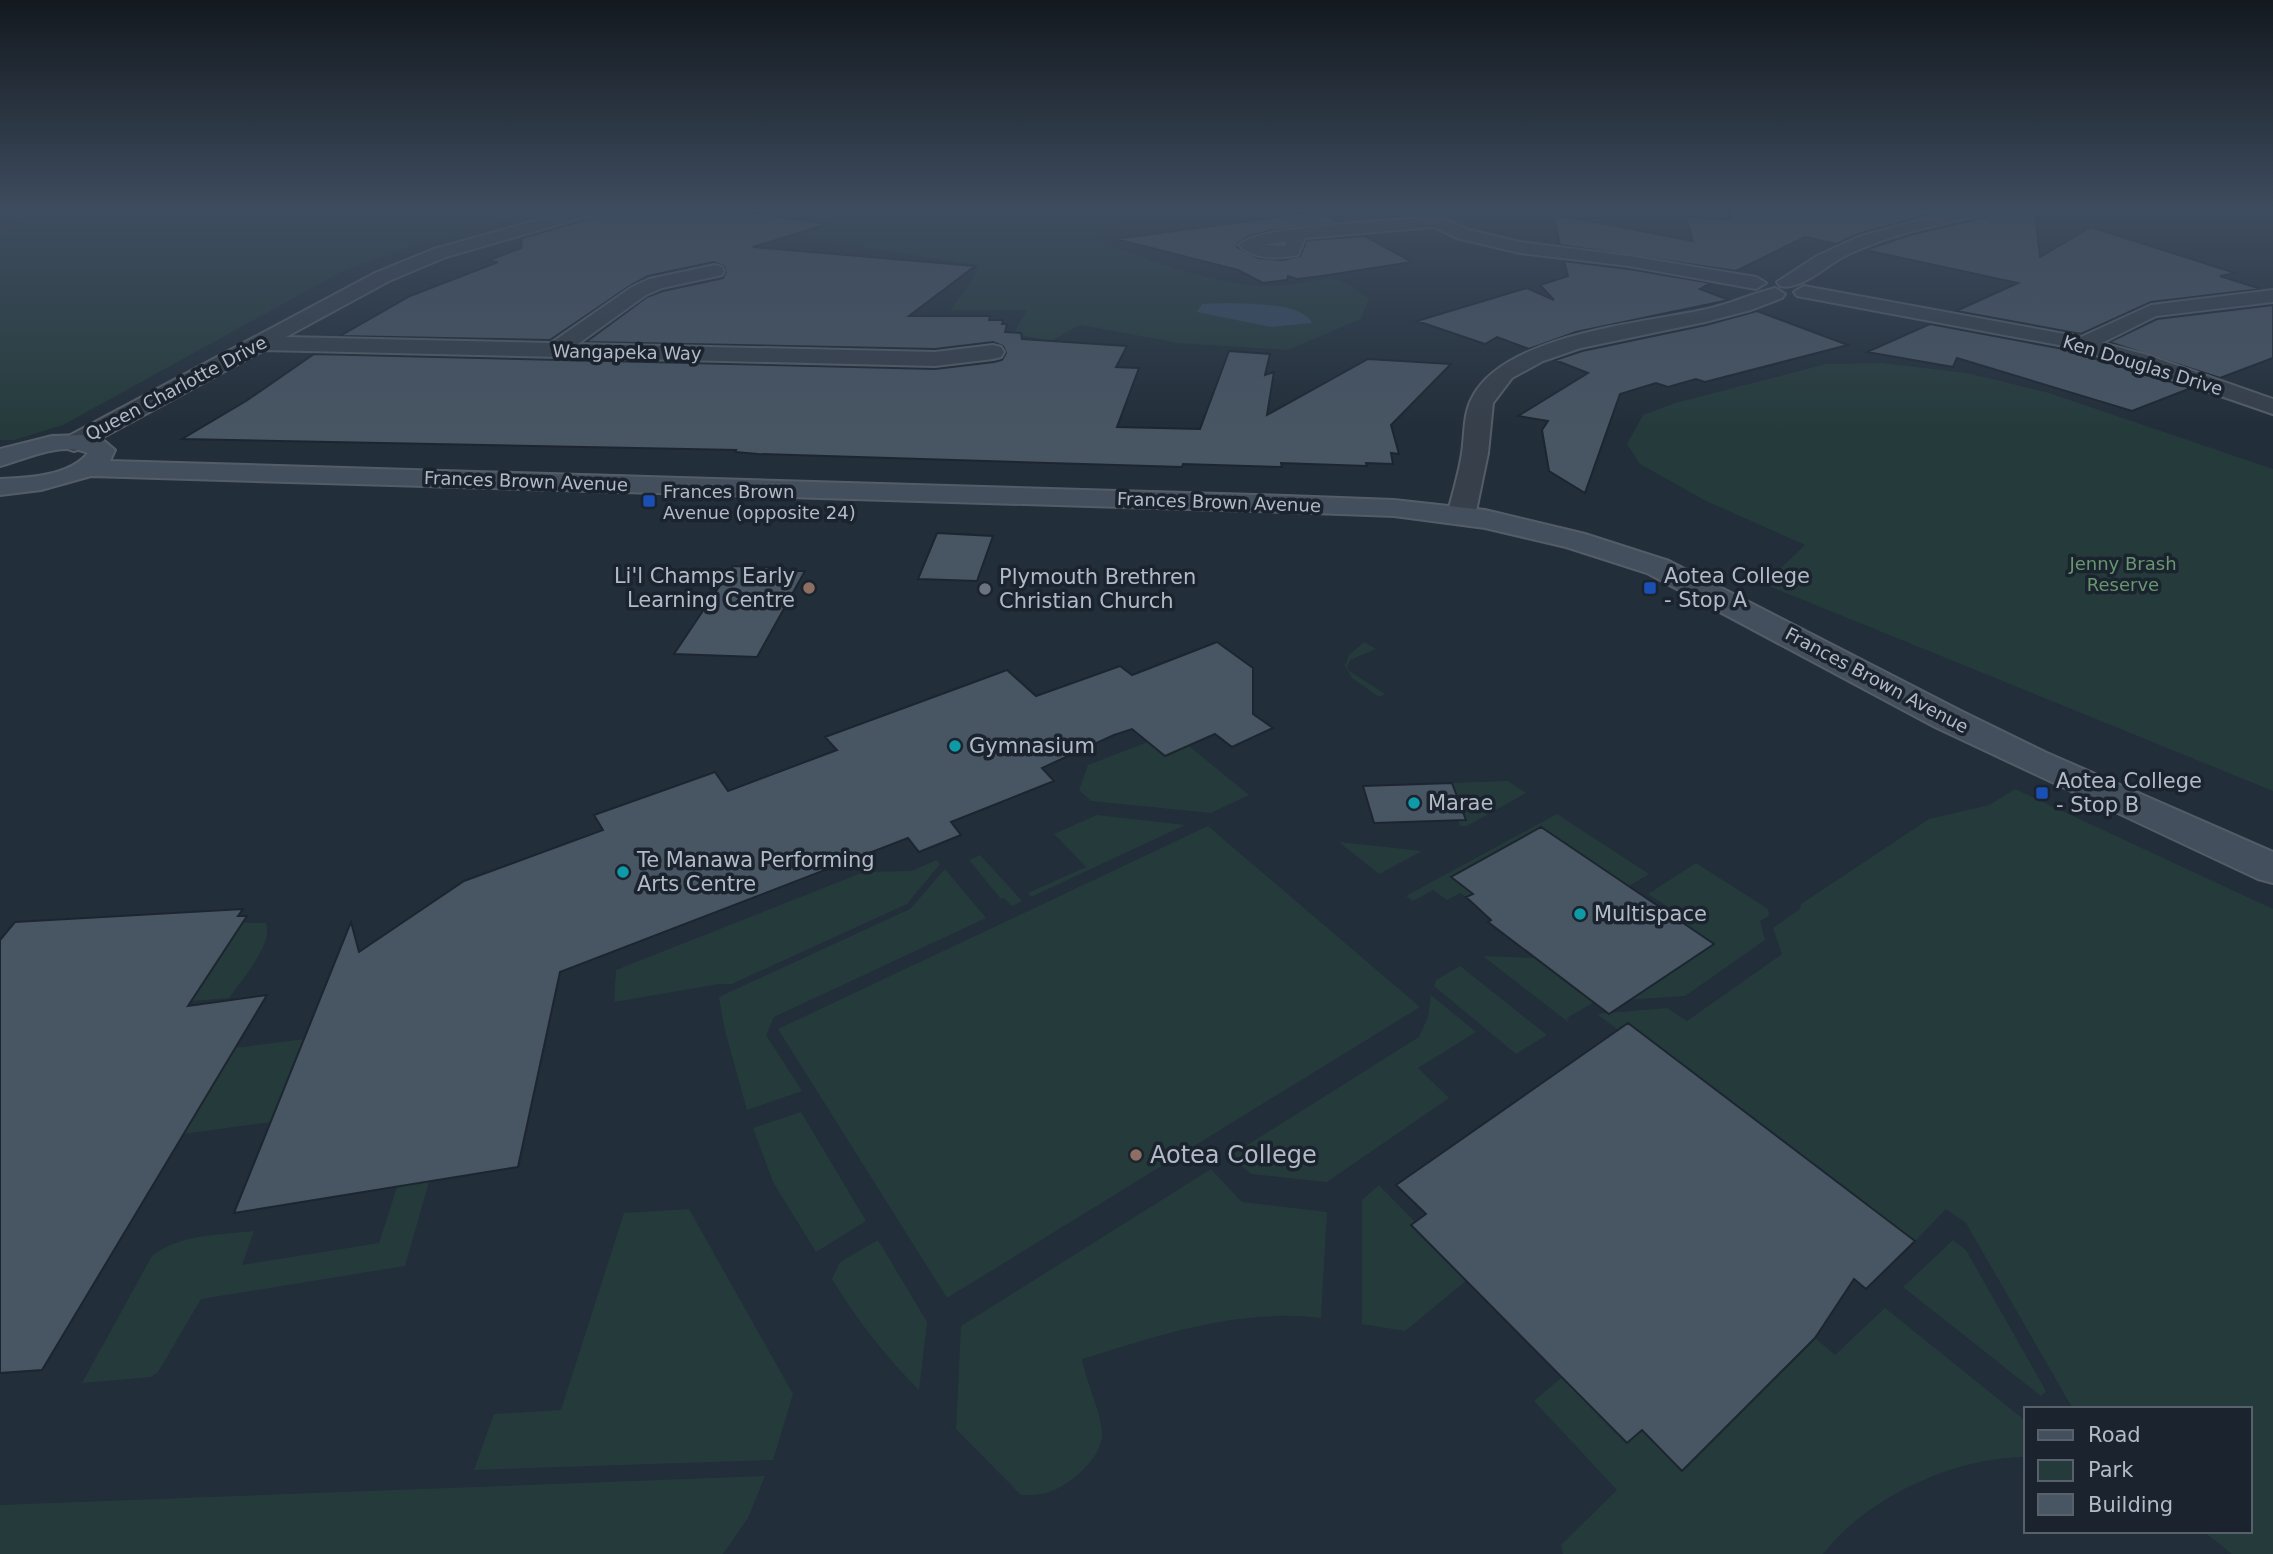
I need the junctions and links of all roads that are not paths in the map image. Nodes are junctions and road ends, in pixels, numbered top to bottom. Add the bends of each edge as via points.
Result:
1 (369, 284) edge
2 (655, 284) edge
3 (1753, 284) edge
4 (1788, 284) edge
5 (1781, 288) junction
6 (2273, 296) edge
7 (260, 343) junction
8 (2084, 344) junction
9 (556, 350) junction
10 (993, 352) dead end
11 (2273, 407) edge
12 (74, 443) junction
13 (0, 458) edge
14 (87, 468) junction
15 (0, 487) edge
16 (1461, 516) junction
17 (2273, 869) edge

1 - 7 street, Queen Charlotte Drive
2 - 9 street
3 - 5 street, Ken Douglas Drive
4 - 5 street
5 - 8 street, Ken Douglas Drive
5 - 16 street via 1727,312 1558,348 1514,367 1483,399
6 - 8 street via 2161,309
7 - 9 street, Wangapeka Way
7 - 12 street, Queen Charlotte Drive
8 - 11 street, Ken Douglas Drive
9 - 10 street, Wangapeka Way via 935,359
12 - 13 street via 36,447
12 - 14 street via 102,450
14 - 15 street via 43,483
14 - 16 street, Frances Brown Avenue via 1287,504
16 - 17 street, Frances Brown Avenue via 1575,540 1658,567 1948,719

